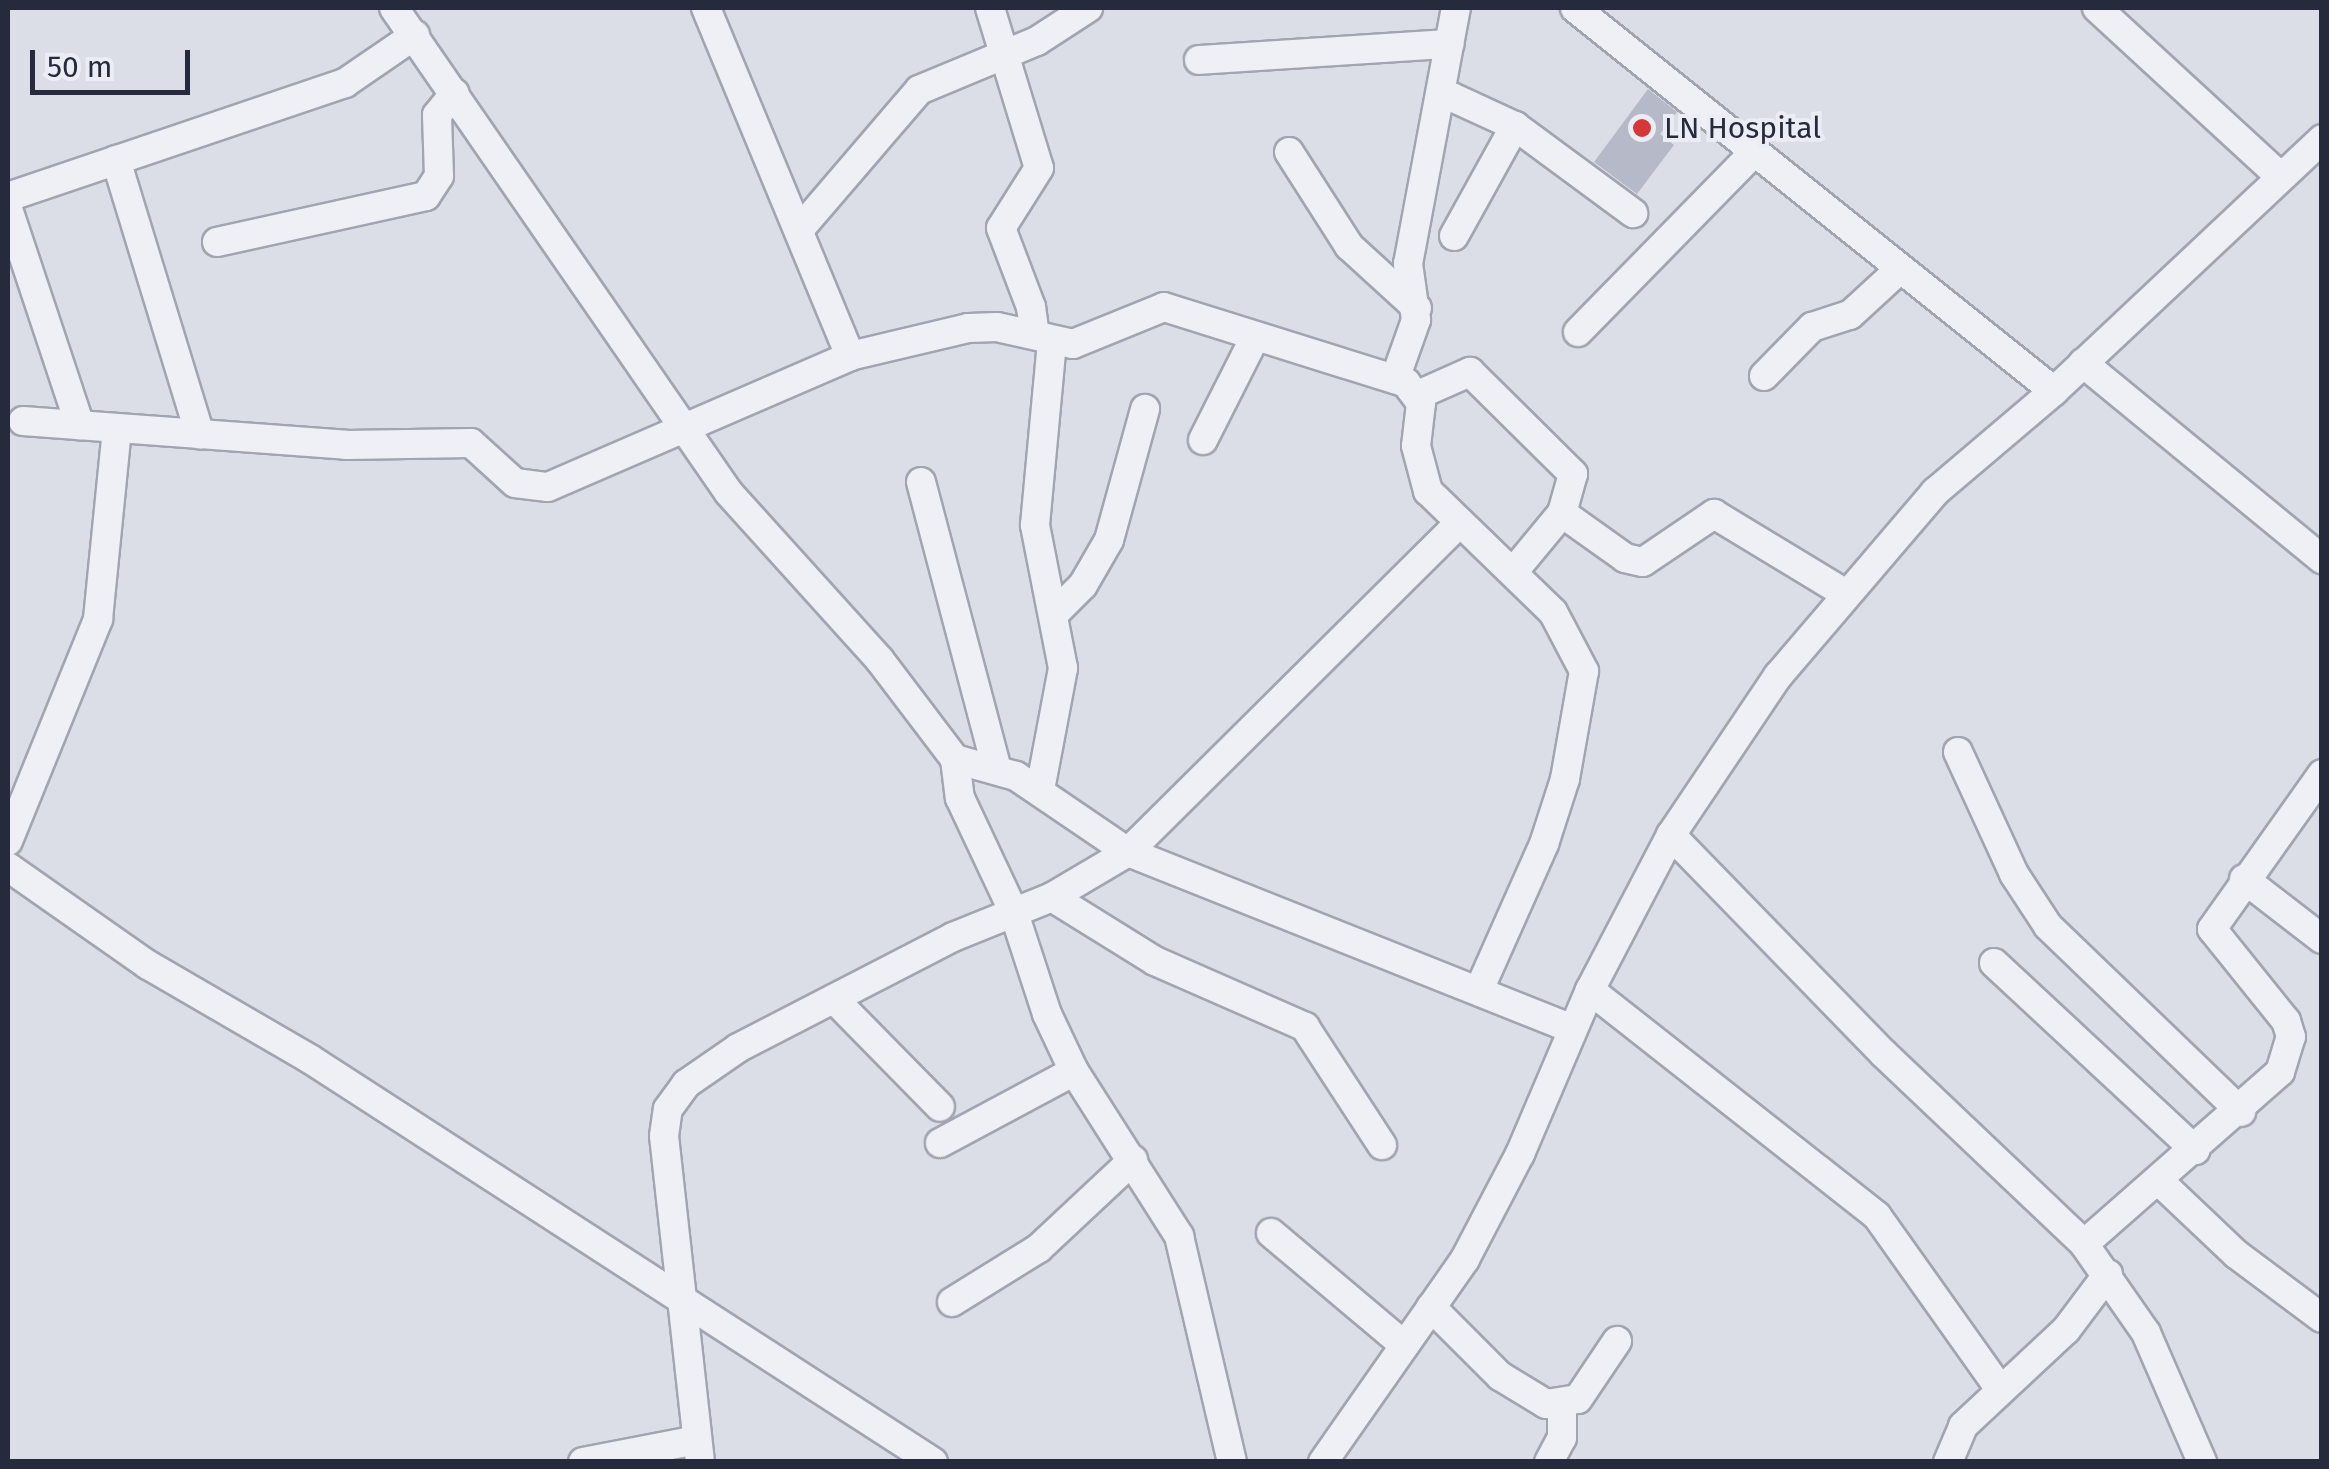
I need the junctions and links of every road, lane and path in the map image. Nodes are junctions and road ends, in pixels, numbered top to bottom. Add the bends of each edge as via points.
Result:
1 (394, 8) edge
2 (706, 8) edge
3 (990, 8) edge
4 (1088, 8) edge
5 (1456, 8) edge
6 (1575, 8) edge
7 (2106, 10) edge
8 (415, 36) junction
9 (1450, 44) junction
10 (1005, 52) junction
11 (1200, 60) dead end
12 (1441, 92) junction
13 (455, 94) junction
14 (1515, 126) junction
15 (2322, 138) edge
16 (1289, 152) dead end
17 (1754, 152) junction
18 (116, 160) junction
19 (2280, 176) junction
20 (8, 196) edge
21 (8, 208) edge
22 (1633, 212) dead end
23 (800, 229) junction
24 (1454, 236) dead end
25 (217, 242) dead end
26 (1900, 269) junction
27 (1417, 308) junction
28 (1578, 332) dead end
29 (1255, 336) junction
30 (1044, 338) junction
31 (850, 356) junction
32 (2082, 363) junction
33 (1764, 376) dead end
34 (1395, 379) junction
35 (2054, 391) junction
36 (1418, 395) junction
37 (1145, 410) dead end
38 (23, 421) dead end
39 (685, 424) junction
40 (80, 425) junction
41 (117, 428) junction
42 (200, 434) junction
43 (1203, 440) dead end
44 (921, 482) dead end
45 (1562, 513) junction
46 (1459, 523) junction
47 (2322, 559) edge
48 (1514, 571) junction
49 (1844, 592) junction
50 (1054, 614) junction
51 (1958, 752) dead end
52 (955, 759) junction
53 (996, 770) junction
54 (2322, 774) edge
55 (1040, 790) junction
56 (1670, 835) junction
57 (8, 841) edge
58 (1128, 852) junction
59 (8, 868) edge
60 (2244, 879) junction
61 (1052, 897) junction
62 (1014, 913) junction
63 (2322, 939) edge
64 (1994, 963) dead end
65 (1479, 990) junction
66 (1590, 990) junction
67 (834, 999) junction
68 (1572, 1029) junction
69 (1074, 1072) junction
70 (940, 1107) dead end
71 (2241, 1112) junction
72 (940, 1143) dead end
73 (1382, 1145) dead end
74 (2195, 1150) junction
75 (1132, 1160) junction
76 (2159, 1181) junction
77 (1271, 1232) dead end
78 (2084, 1244) junction
79 (2108, 1274) junction
80 (681, 1297) junction
81 (952, 1302) dead end
82 (1430, 1308) junction
83 (2322, 1318) edge
84 (1617, 1340) dead end
85 (1404, 1345) junction
86 (2000, 1389) junction
87 (1562, 1405) junction
88 (699, 1451) edge
89 (932, 1461) edge
90 (583, 1462) edge
91 (1232, 1462) edge
92 (1323, 1462) edge
93 (1549, 1462) edge
94 (1948, 1462) edge
95 (2202, 1462) edge

1 - 8 street
2 - 23 street
3 - 10 street
4 - 10 street via 1066,26
5 - 9 street
6 - 17 street
7 - 19 street
8 - 13 street
8 - 18 street via 345,83
9 - 11 street
9 - 12 street
10 - 23 street via 919,90
10 - 30 street via 1039,168 1001,228
12 - 14 street
12 - 27 street via 1408,264
13 - 25 street via 437,114 439,176 426,196
13 - 39 street via 608,325
14 - 22 street
14 - 24 street
15 - 19 street
16 - 27 street via 1348,246
17 - 26 street
17 - 28 street
18 - 20 street
18 - 42 street
19 - 32 street
21 - 40 street
23 - 31 street
26 - 33 street via 1850,315 1812,327
26 - 35 street
27 - 34 street
29 - 30 street via 1164,307 1093,340
29 - 34 street
29 - 43 street
30 - 31 street via 968,328
30 - 50 street via 1035,525
31 - 39 street
32 - 35 street
32 - 47 street
34 - 36 street
35 - 49 street via 1935,492
36 - 45 street via 1462,371 1476,375 1574,474
36 - 46 street via 1420,473
37 - 50 street via 1109,540 1084,585
38 - 40 street
39 - 42 street via 548,487 530,488 471,443 346,446
39 - 52 street via 763,537 879,659
40 - 41 street
41 - 42 street
41 - 57 street via 98,620
44 - 53 street
45 - 48 street
45 - 49 street via 1624,558 1643,562 1714,514
46 - 48 street
46 - 58 street
48 - 65 street via 1569,635 1584,671 1583,694 1544,844
49 - 56 street
50 - 55 street via 1063,668
51 - 71 street via 2014,874 2048,926
52 - 53 street
52 - 62 street via 960,798
53 - 55 street
54 - 60 street
55 - 58 street
56 - 66 street
56 - 78 street via 1883,1054
58 - 61 street
58 - 65 street
59 - 80 street via 148,965 310,1059
60 - 63 street
60 - 71 street via 2212,929 2280,1012 2290,1038 2280,1072
61 - 62 street
61 - 73 street via 1155,961 1305,1027
62 - 67 street
62 - 69 street
64 - 74 street
65 - 68 street
66 - 68 street
66 - 86 street via 1877,1216
67 - 70 street
67 - 80 street via 738,1048 686,1084 668,1109 664,1136
68 - 82 street via 1520,1154
69 - 72 street
69 - 75 street
71 - 74 street
74 - 76 street
75 - 81 street via 1039,1248
75 - 91 street via 1168,1214 1188,1260
76 - 78 street
76 - 83 street via 2236,1254
77 - 85 street
78 - 79 street
79 - 86 street via 2066,1330
79 - 95 street via 2173,1386
80 - 88 street
80 - 89 street
82 - 85 street
82 - 87 street via 1520,1391
84 - 87 street via 1591,1388
85 - 92 street
86 - 94 street via 1963,1426
87 - 93 street via 1562,1438
88 - 90 street

